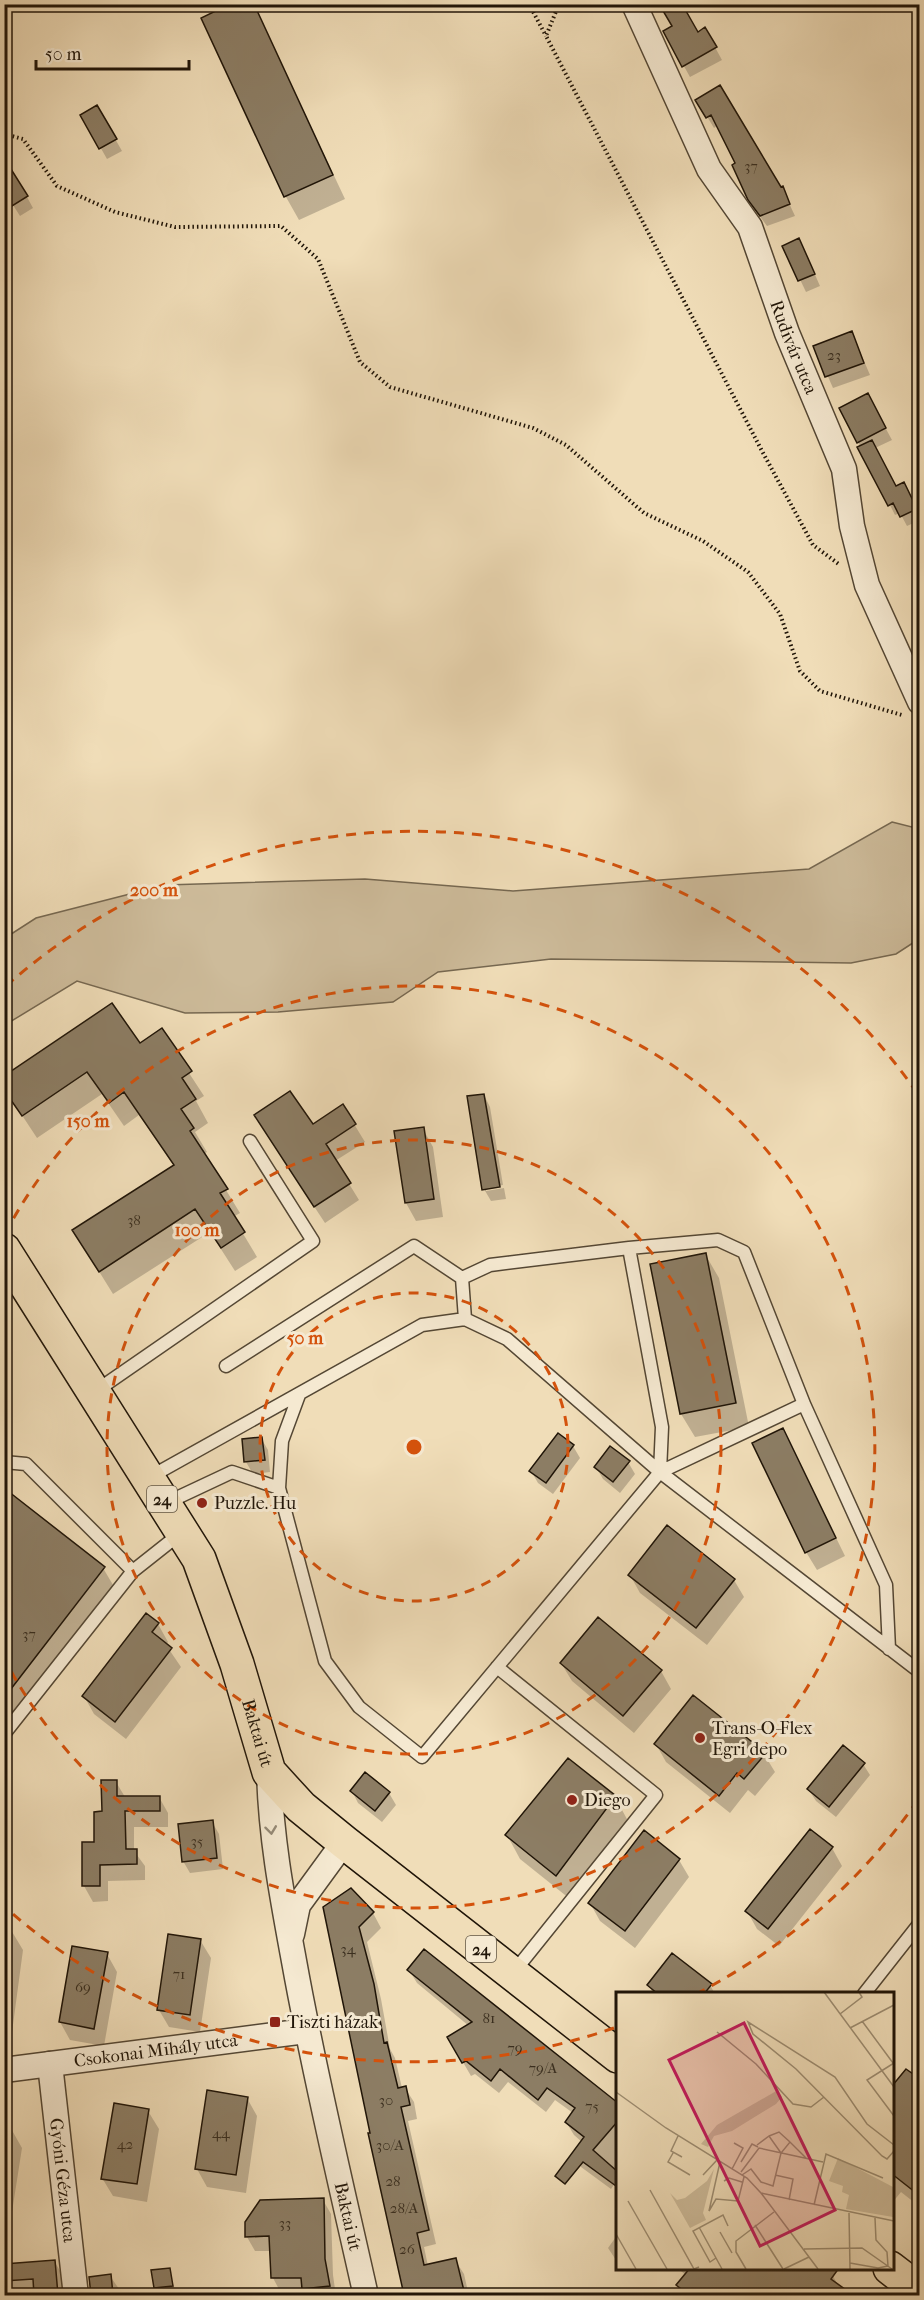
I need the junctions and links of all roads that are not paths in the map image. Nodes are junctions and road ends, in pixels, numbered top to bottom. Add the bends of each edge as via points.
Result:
1 (634, 4) edge
2 (915, 710) edge
3 (250, 1142) dead end
4 (629, 1248) junction
5 (8, 1263) edge
6 (462, 1278) junction
7 (465, 1319) junction
8 (226, 1366) dead end
9 (95, 1392) junction
10 (299, 1395) junction
11 (804, 1404) junction
12 (4, 1462) edge
13 (660, 1472) junction
14 (279, 1488) junction
15 (157, 1490) junction
16 (182, 1532) junction
17 (134, 1571) junction
18 (889, 1649) junction
19 (497, 1667) junction
20 (920, 1672) edge
21 (4, 1734) edge
22 (269, 1772) junction
23 (344, 1842) junction
24 (920, 1923) edge
25 (290, 1942) junction
26 (512, 1973) junction
27 (866, 1992) edge
28 (306, 2031) junction
29 (616, 2054) edge
30 (50, 2064) junction
31 (4, 2070) edge
32 (893, 2270) edge
33 (920, 2291) edge
34 (76, 2295) edge
35 (366, 2295) edge

1 - 2 street, Rudivár utca via 709,169 750,226 787,333 843,469 867,585
3 - 9 lane via 313,1241
4 - 6 lane via 490,1265
4 - 11 lane via 718,1240 744,1252
4 - 13 lane via 662,1427
5 - 9 main road, Baktai út / 24
6 - 7 lane
6 - 8 lane via 414,1246
7 - 10 lane via 422,1325
7 - 13 lane via 507,1339
9 - 15 main road, Baktai út / 24
10 - 14 lane via 282,1442
10 - 15 lane
11 - 13 lane
11 - 18 lane via 886,1585
12 - 17 lane via 26,1464
13 - 18 lane
13 - 19 lane
14 - 15 lane via 232,1473
14 - 19 lane via 325,1661 359,1707 422,1758
15 - 16 main road, Baktai út / 24
16 - 17 lane
16 - 22 main road, Baktai út / 24 via 199,1559 216,1605
17 - 21 lane
18 - 20 lane
19 - 26 lane via 656,1795
22 - 23 main road, Baktai út / 24 via 301,1807
22 -> 25 street via 270,1822
23 - 25 street, Baktai út via 298,1905
23 - 26 main road, 24
24 - 27 lane
25 - 28 street, Baktai út
26 - 29 main road, 24
28 - 30 street, Csokonai Mihály utca
28 - 35 street, Baktai út
30 - 31 street, Csokonai Mihály utca
30 - 34 street, Gyóni Géza utca
32 - 33 main road

